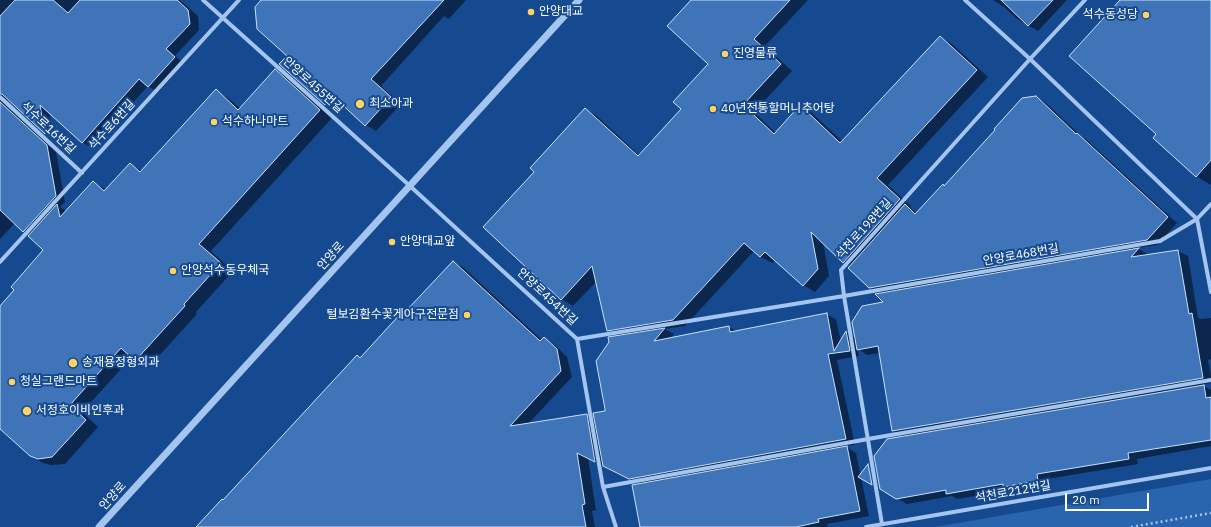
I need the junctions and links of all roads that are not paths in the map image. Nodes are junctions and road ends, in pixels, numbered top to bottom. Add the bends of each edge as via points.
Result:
1 (203, 0) edge
2 (239, 0) edge
3 (579, 0) edge
4 (965, 0) edge
5 (1085, 0) edge
6 (222, 18) junction
7 (1030, 59) junction
8 (0, 97) edge
9 (82, 173) junction
10 (410, 186) junction
11 (1211, 204) edge
12 (1197, 219) junction
13 (0, 262) edge
14 (1211, 292) edge
15 (844, 296) junction
16 (577, 339) junction
17 (1211, 380) edge
18 (868, 439) junction
19 (1211, 468) edge
20 (603, 487) junction
21 (882, 524) junction
22 (99, 527) edge
23 (616, 527) edge
24 (866, 527) edge

1 - 6 street, 안양로455번길
2 - 6 street, 석수로6번길
3 - 10 street, 안양로
4 - 7 street
5 - 7 street, 석천로198번길
6 - 9 street, 석수로6번길
6 - 10 street, 안양로455번길
7 - 12 street
7 - 15 street, 석천로198번길 via 841,270
8 - 9 street, 석수로16번길
9 - 13 street, 석수로6번길
10 - 16 street, 안양로454번길
10 - 22 street, 안양로
11 - 12 street, 안양로468번길
12 - 14 street
12 - 15 street, 안양로468번길 via 1160,241
15 - 16 street
15 - 18 street, 석천로198번길
16 - 20 street, 안양로454번길
17 - 18 street
18 - 20 street
18 - 21 street, 석천로198번길
19 - 21 street, 석천로212번길
20 - 23 street, 안양로454번길
21 - 24 street, 석천로212번길

